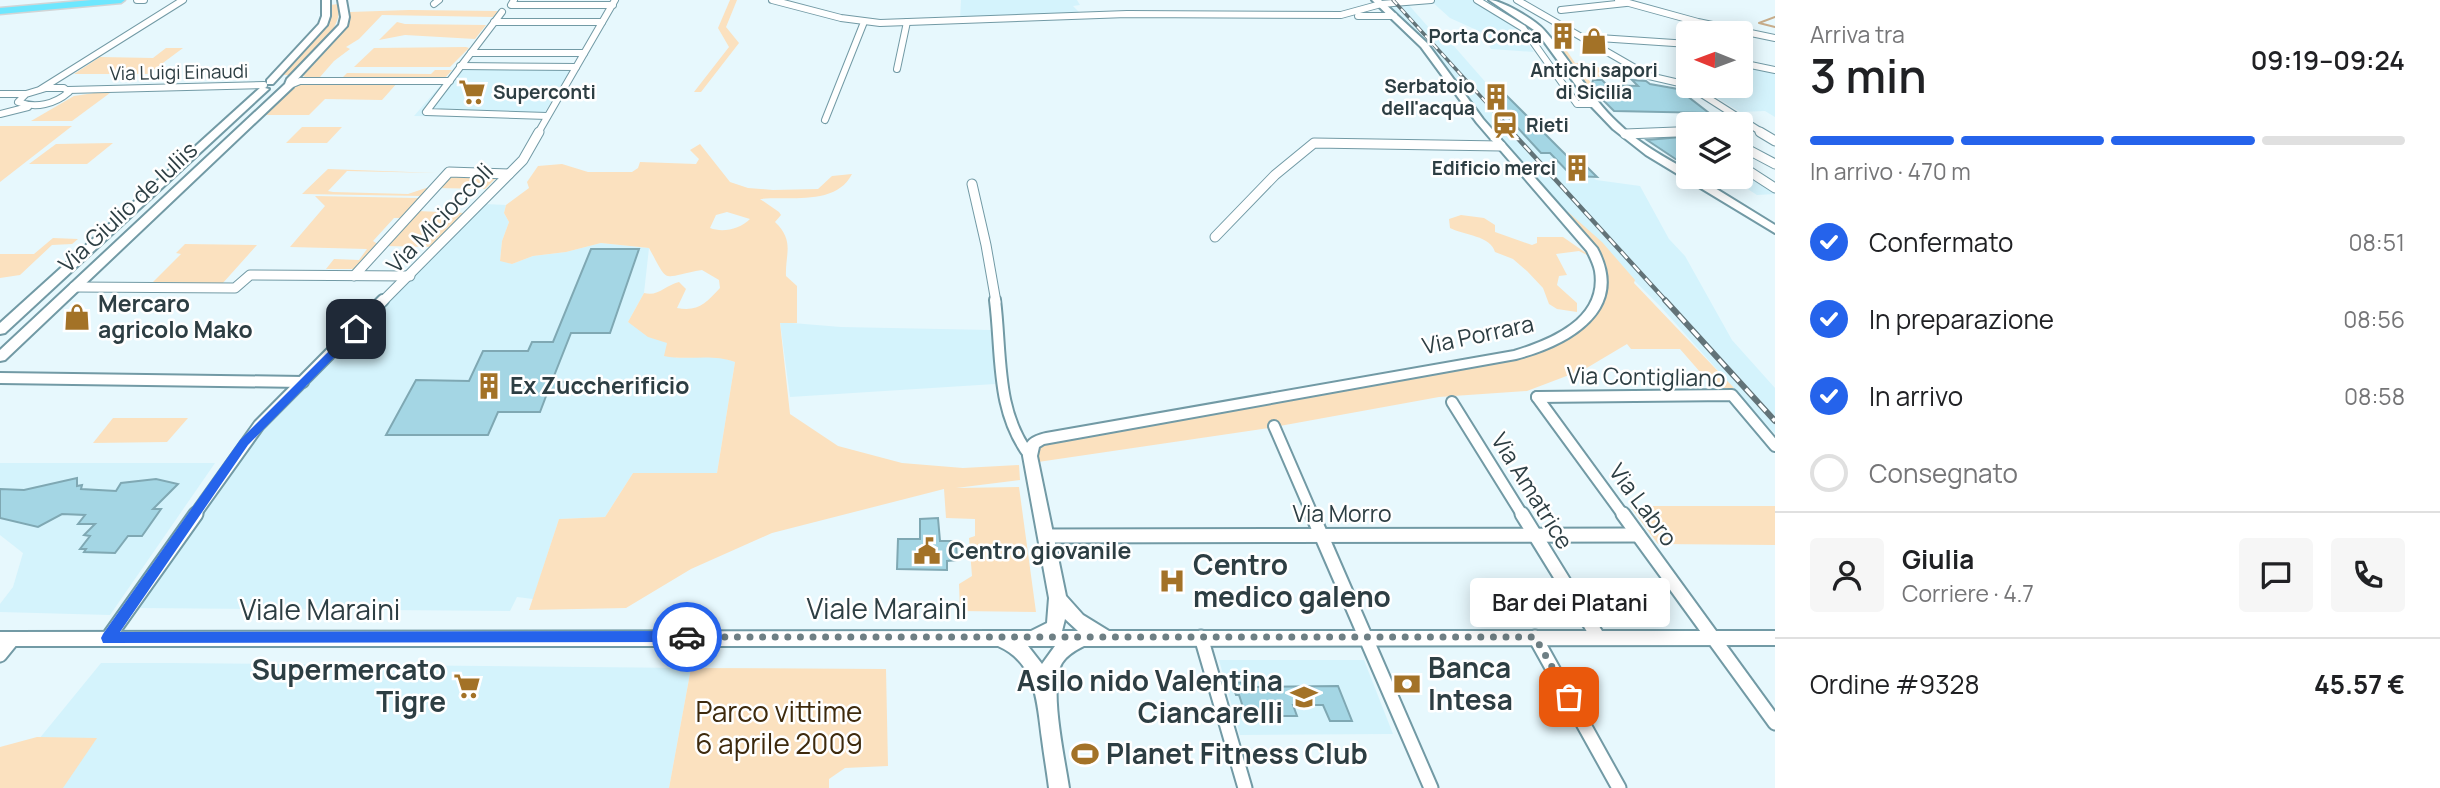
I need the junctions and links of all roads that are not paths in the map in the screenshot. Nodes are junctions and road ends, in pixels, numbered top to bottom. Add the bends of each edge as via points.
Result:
1 (121, 0) edge
2 (137, 0) edge
3 (145, 0) edge
4 (326, 0) edge
5 (342, 0) edge
6 (514, 0) edge
7 (772, 0) edge
8 (1431, 0) edge
9 (1477, 0) edge
10 (1493, 0) edge
11 (1517, 0) edge
12 (175, 1) edge
13 (1622, 1) edge
14 (614, 2) edge
15 (1378, 2) edge
16 (1561, 10) dead end
17 (0, 11) edge
18 (502, 12) dead end
19 (1341, 15) junction
20 (1394, 16) junction
21 (1700, 21) edge
22 (494, 22) junction
23 (602, 22) junction
24 (864, 22) junction
25 (906, 22) junction
26 (1528, 33) junction
27 (1543, 34) junction
28 (1754, 34) edge
29 (1581, 37) junction
30 (1775, 38) edge
31 (1676, 43) edge
32 (584, 52) junction
33 (471, 53) junction
34 (1547, 65) junction
35 (460, 66) junction
36 (1568, 66) junction
37 (1754, 66) edge
38 (576, 67) junction
39 (897, 69) dead end
40 (1775, 70) edge
41 (62, 77) junction
42 (450, 81) junction
43 (1676, 82) edge
44 (292, 83) junction
45 (266, 86) junction
46 (41, 89) junction
47 (64, 92) junction
48 (0, 94) edge
49 (22, 98) junction
50 (1709, 98) edge
51 (1594, 104) junction
52 (33, 106) junction
53 (0, 114) edge
54 (547, 116) junction
55 (825, 120) dead end
56 (1753, 131) edge
57 (1759, 131) junction
58 (1676, 132) edge
59 (1775, 132) edge
60 (1625, 135) junction
61 (1775, 141) edge
62 (1501, 146) junction
63 (1753, 153) edge
64 (1775, 164) edge
65 (1676, 168) edge
66 (509, 174) junction
67 (1753, 174) edge
68 (972, 184) dead end
69 (1775, 188) edge
70 (1710, 189) edge
71 (1775, 230) edge
72 (1215, 237) dead end
73 (354, 275) junction
74 (410, 276) junction
75 (74, 287) junction
76 (0, 330) edge
77 (0, 357) edge
78 (0, 379) edge
79 (303, 382) junction
80 (1537, 397) joint
81 (1452, 402) dead end
82 (1274, 426) dead end
83 (1775, 446) edge
84 (1030, 456) junction
85 (1534, 535) junction
86 (1639, 535) junction
87 (1046, 536) junction
88 (1321, 536) junction
89 (1058, 598) junction
90 (997, 637) junction
91 (1027, 637) junction
92 (1086, 637) junction
93 (1112, 637) junction
94 (1201, 637) junction
95 (1364, 637) junction
96 (1535, 637) junction
97 (1598, 637) junction
98 (108, 638) junction
99 (1715, 638) junction
100 (1775, 638) edge
101 (6, 639) edge
102 (0, 655) edge
103 (1050, 721) junction
104 (1775, 723) edge
105 (1059, 788) edge
106 (1245, 788) edge
107 (1431, 788) edge
108 (1619, 788) edge

1 - 17 main road
2 - 3 street
4 - 45 main road, Via Giulio de Iuliis via 323,25
5 - 44 main road, Via Giulio de Iuliis via 343,26
6 - 14 street via 510,5
7 - 24 street
8 - 15 street
9 - 26 street
10 - 27 main road
11 - 29 street
12 - 41 street, Via Luigi Einaudi
13 - 16 street
13 - 21 street
14 - 23 street, Via Micioccoli
15 - 19 street
15 - 20 main road, Via Porrara
18 - 22 street
19 - 20 street
19 - 25 street via 1127,14
20 - 62 main road, Via Porrara via 1432,54
22 - 23 street
22 - 33 street
23 - 32 street, Via Micioccoli
24 - 25 street
24 - 55 street
25 - 39 street
26 - 27 street
26 - 34 street
27 - 36 main road
28 - 30 street
29 - 31 street
29 - 43 street via 1649,76
32 - 33 street
32 - 38 street, Via Micioccoli
33 - 35 street
34 - 36 street
34 - 51 street via 1577,104
35 - 38 street
35 - 42 street
36 - 51 main road
37 - 40 street
38 - 54 street, Via Micioccoli
41 - 46 street, Via Luigi Einaudi
41 - 47 street
42 - 44 street
42 - 54 street via 427,113
44 - 45 main road
44 - 75 main road, Via Giulio de Iuliis
45 - 47 street, Via Luigi Einaudi
45 - 76 main road, Via Giulio de Iuliis
46 - 47 street
46 - 49 street
47 - 52 street
48 - 49 street
49 - 52 street
49 - 53 street
50 - 57 street
51 - 60 main road
52 - 53 street
54 - 66 street, Via Micioccoli via 526,156
56 - 57 street
57 - 59 street
57 - 61 street
58 - 60 street
60 - 65 main road
62 - 72 street via 1314,143 1275,174
62 - 84 main road, Via Porrara via 1598,260 1598,299 1574,331 1545,347 1516,355 1046,438 1032,445
63 - 64 street
66 - 73 street via 449,172
66 - 74 street, Via Micioccoli
67 - 69 street
68 - 84 street via 996,305 999,379 1016,437
70 - 71 main road
73 - 74 street
73 - 75 street via 250,275 234,288
74 - 79 street, Via Micioccoli
75 - 77 main road, Via Giulio de Iuliis
78 - 79 street
79 - 98 street, Via Micioccoli via 244,442
80 - 83 street, Via Contigliano via 1732,395
80 - 86 street, Via Labro
81 - 85 street, Via Amatrice
82 - 88 street
84 - 87 main road
85 - 86 street, Via Morro
85 - 88 street, Via Morro
85 - 97 street, Via Amatrice
86 - 99 street, Via Labro
87 - 88 street, Via Morro
87 - 89 main road
88 - 95 street
89 - 91 main road via 1055,626 1047,633
89 - 93 main road via 1082,625
90 - 91 main road, Viale Maraini
90 - 98 main road, Viale Maraini
90 - 103 main road via 1030,659
91 - 92 main road, Viale Maraini
92 - 93 main road, Viale Maraini
92 - 103 main road via 1065,647 1051,665
93 - 94 main road, Viale Maraini
94 - 95 main road, Viale Maraini
94 - 106 street
95 - 96 main road, Viale Maraini
95 - 107 street
96 - 97 main road, Viale Maraini
96 - 108 street
97 - 99 main road, Viale Maraini
98 - 101 main road, Viale Maraini
99 - 100 main road, Viale Maraini
99 - 104 street, Via Labro
101 - 102 street
103 - 105 main road

